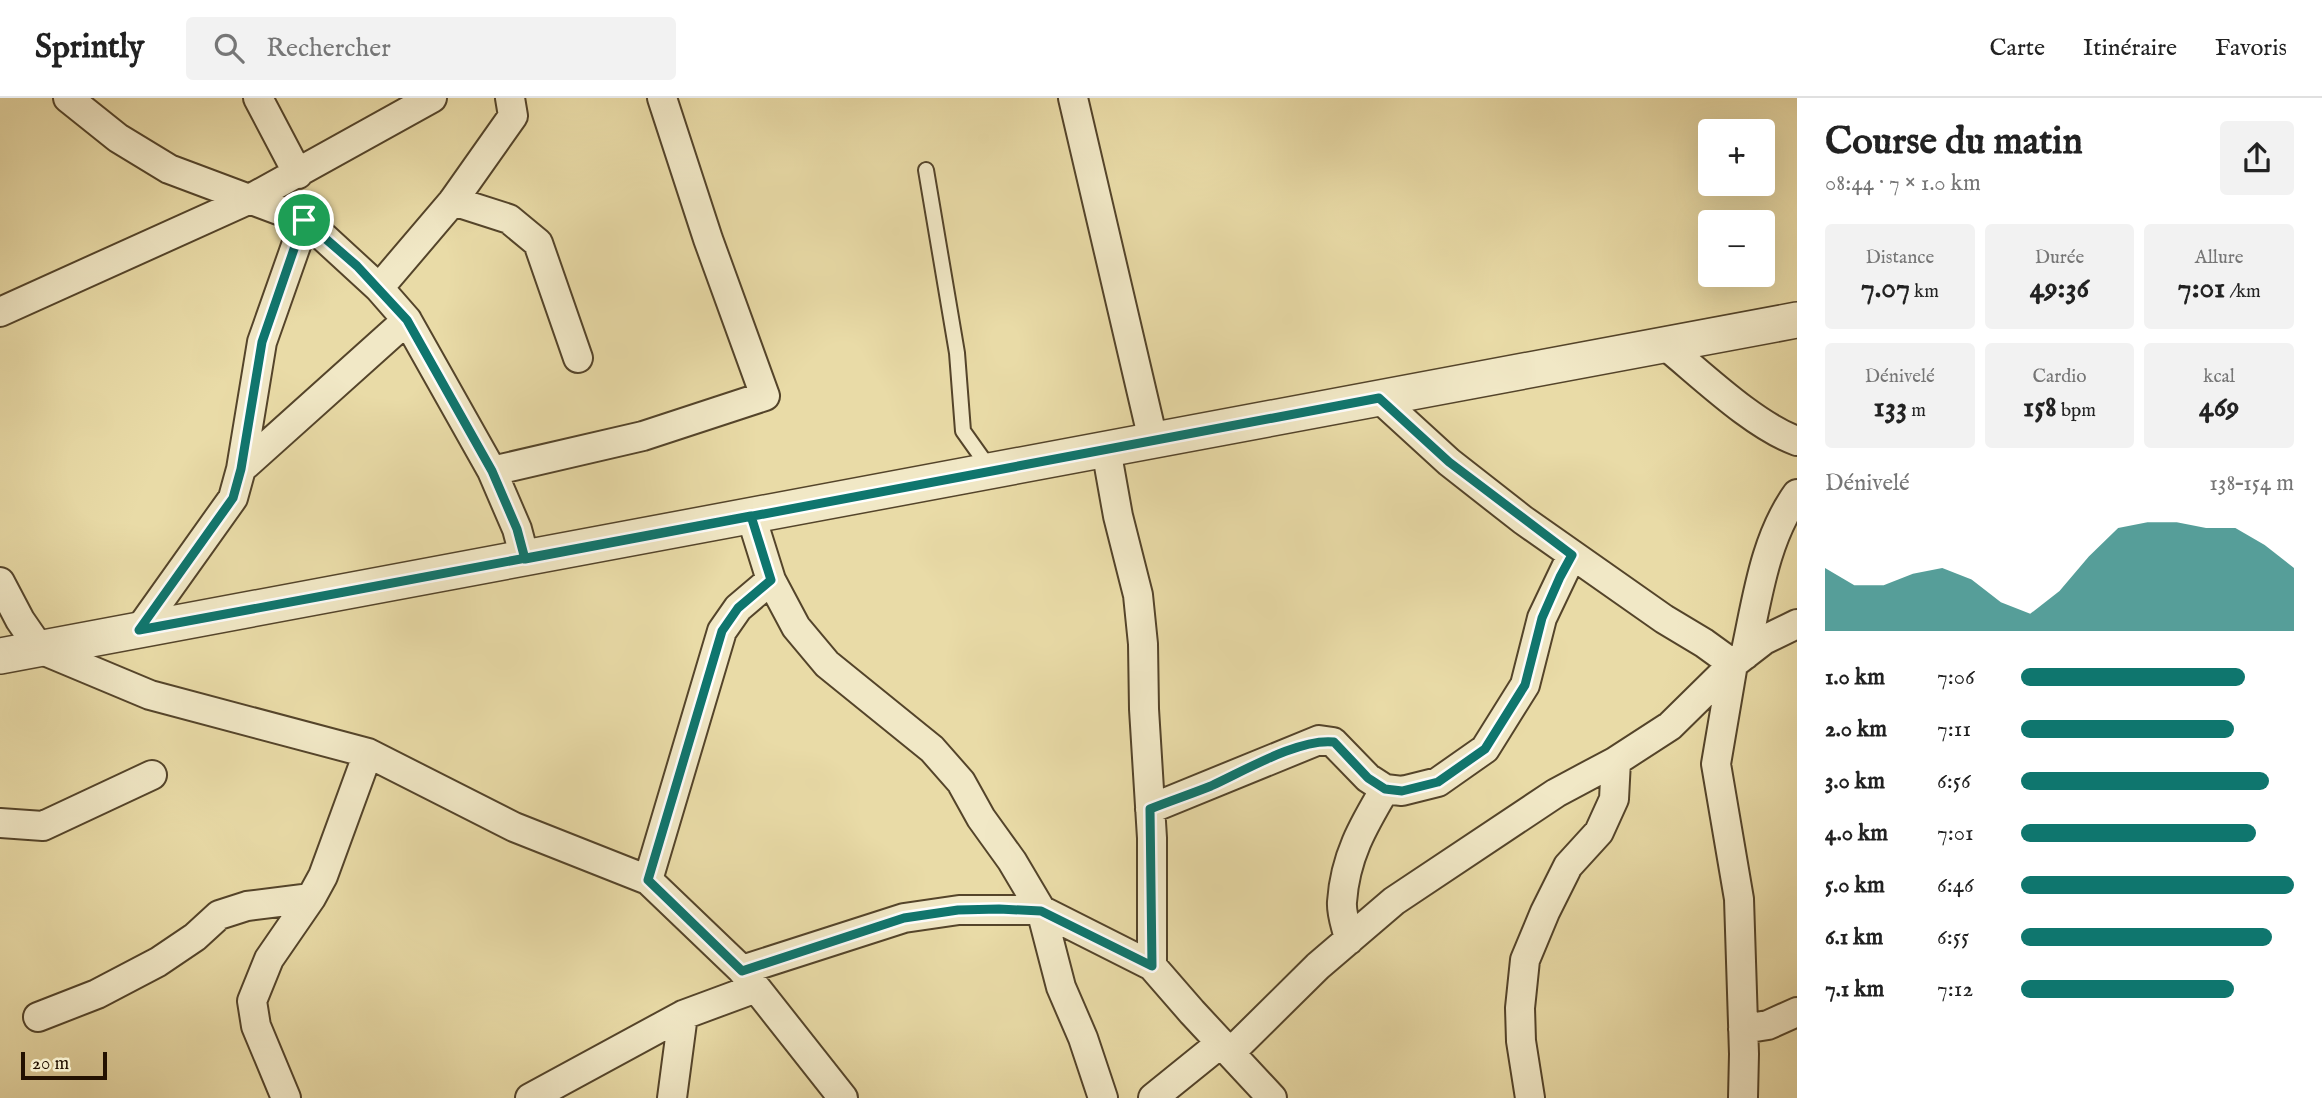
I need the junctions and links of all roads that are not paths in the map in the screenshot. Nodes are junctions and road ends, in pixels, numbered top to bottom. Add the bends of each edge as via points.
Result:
1 (68, 98) edge
2 (258, 98) edge
3 (432, 98) edge
4 (510, 98) edge
5 (662, 98) edge
6 (1073, 98) edge
7 (926, 170) dead end
8 (298, 174) junction
9 (248, 200) junction
10 (453, 201) junction
11 (304, 220) junction
12 (379, 288) junction
13 (0, 312) edge
14 (407, 320) junction
15 (1797, 320) edge
16 (1665, 345) junction
17 (578, 358) dead end
18 (1379, 398) junction
19 (1153, 440) junction
20 (1797, 441) edge
21 (1106, 449) junction
22 (241, 469) junction
23 (492, 471) junction
24 (992, 471) junction
25 (1797, 494) edge
26 (751, 516) junction
27 (1572, 555) junction
28 (525, 559) junction
29 (771, 580) junction
30 (0, 582) edge
31 (1797, 624) edge
32 (139, 630) junction
33 (40, 649) junction
34 (0, 656) edge
35 (1739, 660) junction
36 (368, 753) junction
37 (1616, 761) junction
38 (152, 775) dead end
39 (1385, 789) junction
40 (1150, 809) junction
41 (0, 823) edge
42 (648, 880) junction
43 (311, 898) junction
44 (1041, 911) junction
45 (1349, 940) junction
46 (1152, 966) junction
47 (749, 979) junction
48 (1797, 1012) edge
49 (683, 1014) junction
50 (38, 1017) dead end
51 (1743, 1029) junction
52 (1226, 1048) junction
53 (286, 1098) edge
54 (530, 1098) edge
55 (671, 1098) edge
56 (843, 1098) edge
57 (1103, 1098) edge
58 (1153, 1098) edge
59 (1272, 1098) edge
60 (1530, 1098) edge
61 (1743, 1098) edge

1 - 9 street via 118,138 169,169
2 - 8 street
3 - 8 street
4 - 10 street via 513,116
5 - 23 street via 765,396 643,436
6 - 19 street
7 - 24 lane via 957,353 963,431
8 - 9 street
9 - 11 street
9 - 13 street
10 - 12 street
10 - 17 street via 509,219 538,243
11 - 12 street
11 - 22 street via 262,342
12 - 14 street
14 - 22 street
14 - 23 street
15 - 16 street
16 - 18 street
16 - 20 street via 1756,419
18 - 19 street
18 - 27 street via 1449,462
19 - 21 street
21 - 24 street
21 - 40 street via 1138,595
22 - 32 street via 233,498
23 - 28 street
24 - 26 street
25 - 35 street via 1776,534
26 - 28 street
26 - 29 street
27 - 35 street
27 - 39 street via 1542,618 1525,685 1485,749 1438,782 1402,791
28 - 32 street
29 - 42 street via 738,608 722,631
29 - 44 street via 796,627 827,664 932,749 961,782
30 - 33 street
31 - 35 street via 1764,640
32 - 33 street
33 - 34 street
33 - 36 street via 150,695
35 - 37 street via 1670,726
35 - 51 street via 1716,764 1739,899
36 - 42 street via 514,827
36 - 43 street
37 - 45 street via 1556,793 1472,848 1394,901
37 - 60 street via 1614,799 1599,832 1568,866 1525,960 1521,1041
38 - 41 street via 43,826
39 - 40 street via 1334,742 1319,740
39 - 45 street via 1360,830 1351,857 1342,904
40 - 46 street
42 - 47 street
43 - 50 street via 247,906 219,915 158,962 97,994
43 - 53 street via 269,959 252,1001 256,1026
44 - 46 street
44 - 47 street via 958,910 904,918
44 - 57 street via 1061,987
45 - 52 street
46 - 52 street
47 - 49 street
47 - 56 street
48 - 51 street via 1768,1025
49 - 54 street
49 - 55 street
51 - 61 street
52 - 58 street
52 - 59 street

